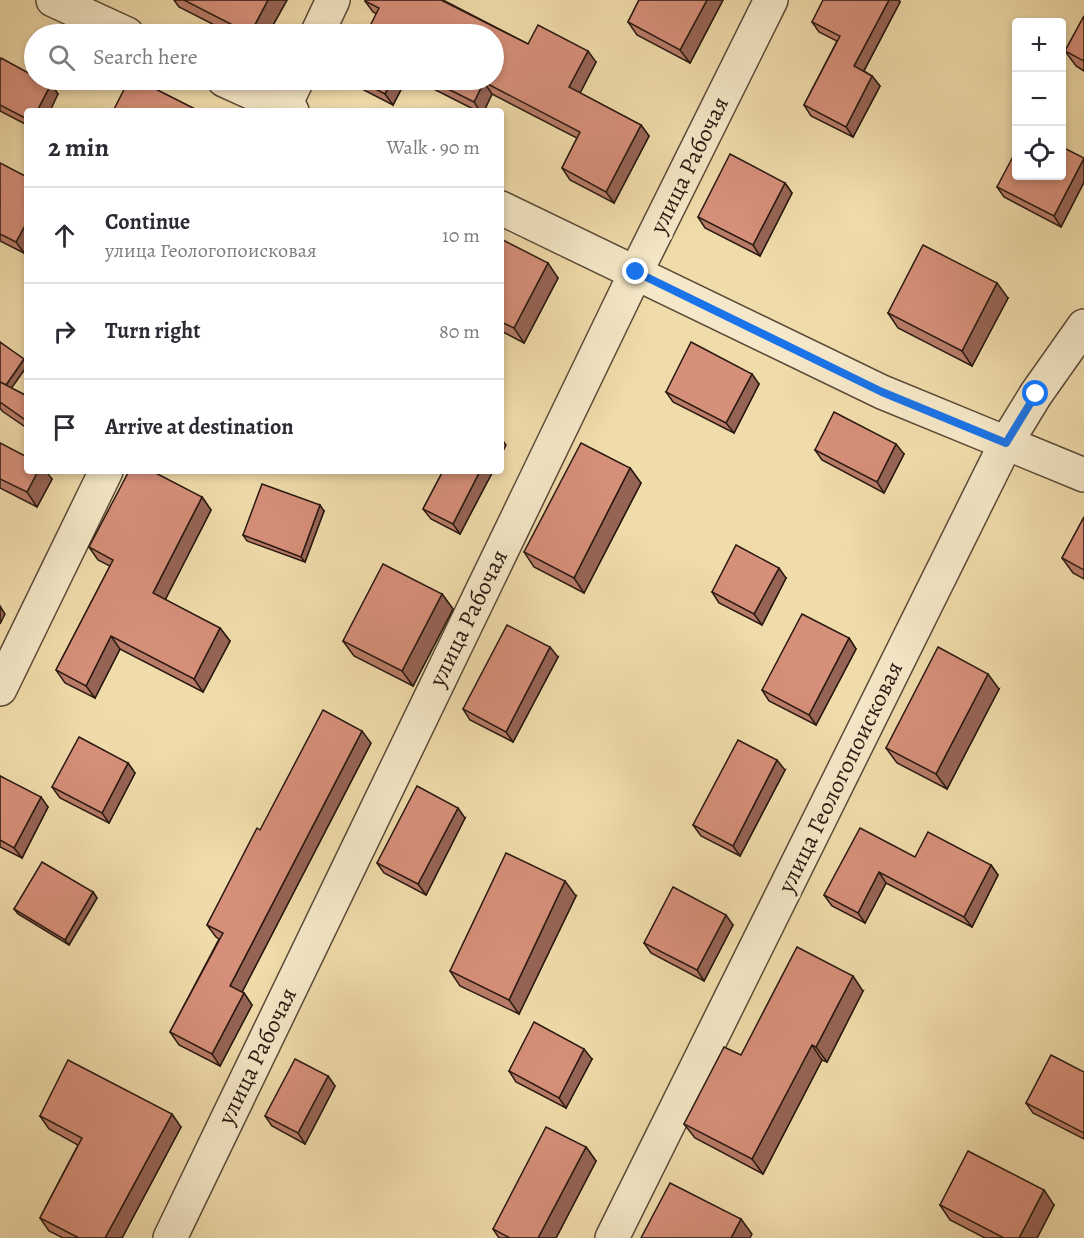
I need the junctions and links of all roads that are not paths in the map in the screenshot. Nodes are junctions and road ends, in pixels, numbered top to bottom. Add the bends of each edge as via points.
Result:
1 (53, 0) edge
2 (333, 0) edge
3 (771, 0) edge
4 (106, 24) edge
5 (322, 24) edge
6 (254, 90) edge
7 (289, 102) edge
8 (504, 209) edge
9 (636, 272) junction
10 (1084, 326) edge
11 (1006, 443) junction
12 (105, 474) edge
13 (1084, 475) edge
14 (0, 689) edge
15 (170, 1238) edge
16 (612, 1238) edge

1 - 4 street
2 - 5 street
3 - 9 street, улица Рабочая
6 - 7 street
8 - 9 street
9 - 11 street via 882,392
9 - 15 street, улица Рабочая
10 - 11 street, улица Геологопоисковая
11 - 13 street
11 - 16 street, улица Геологопоисковая
12 - 14 street

